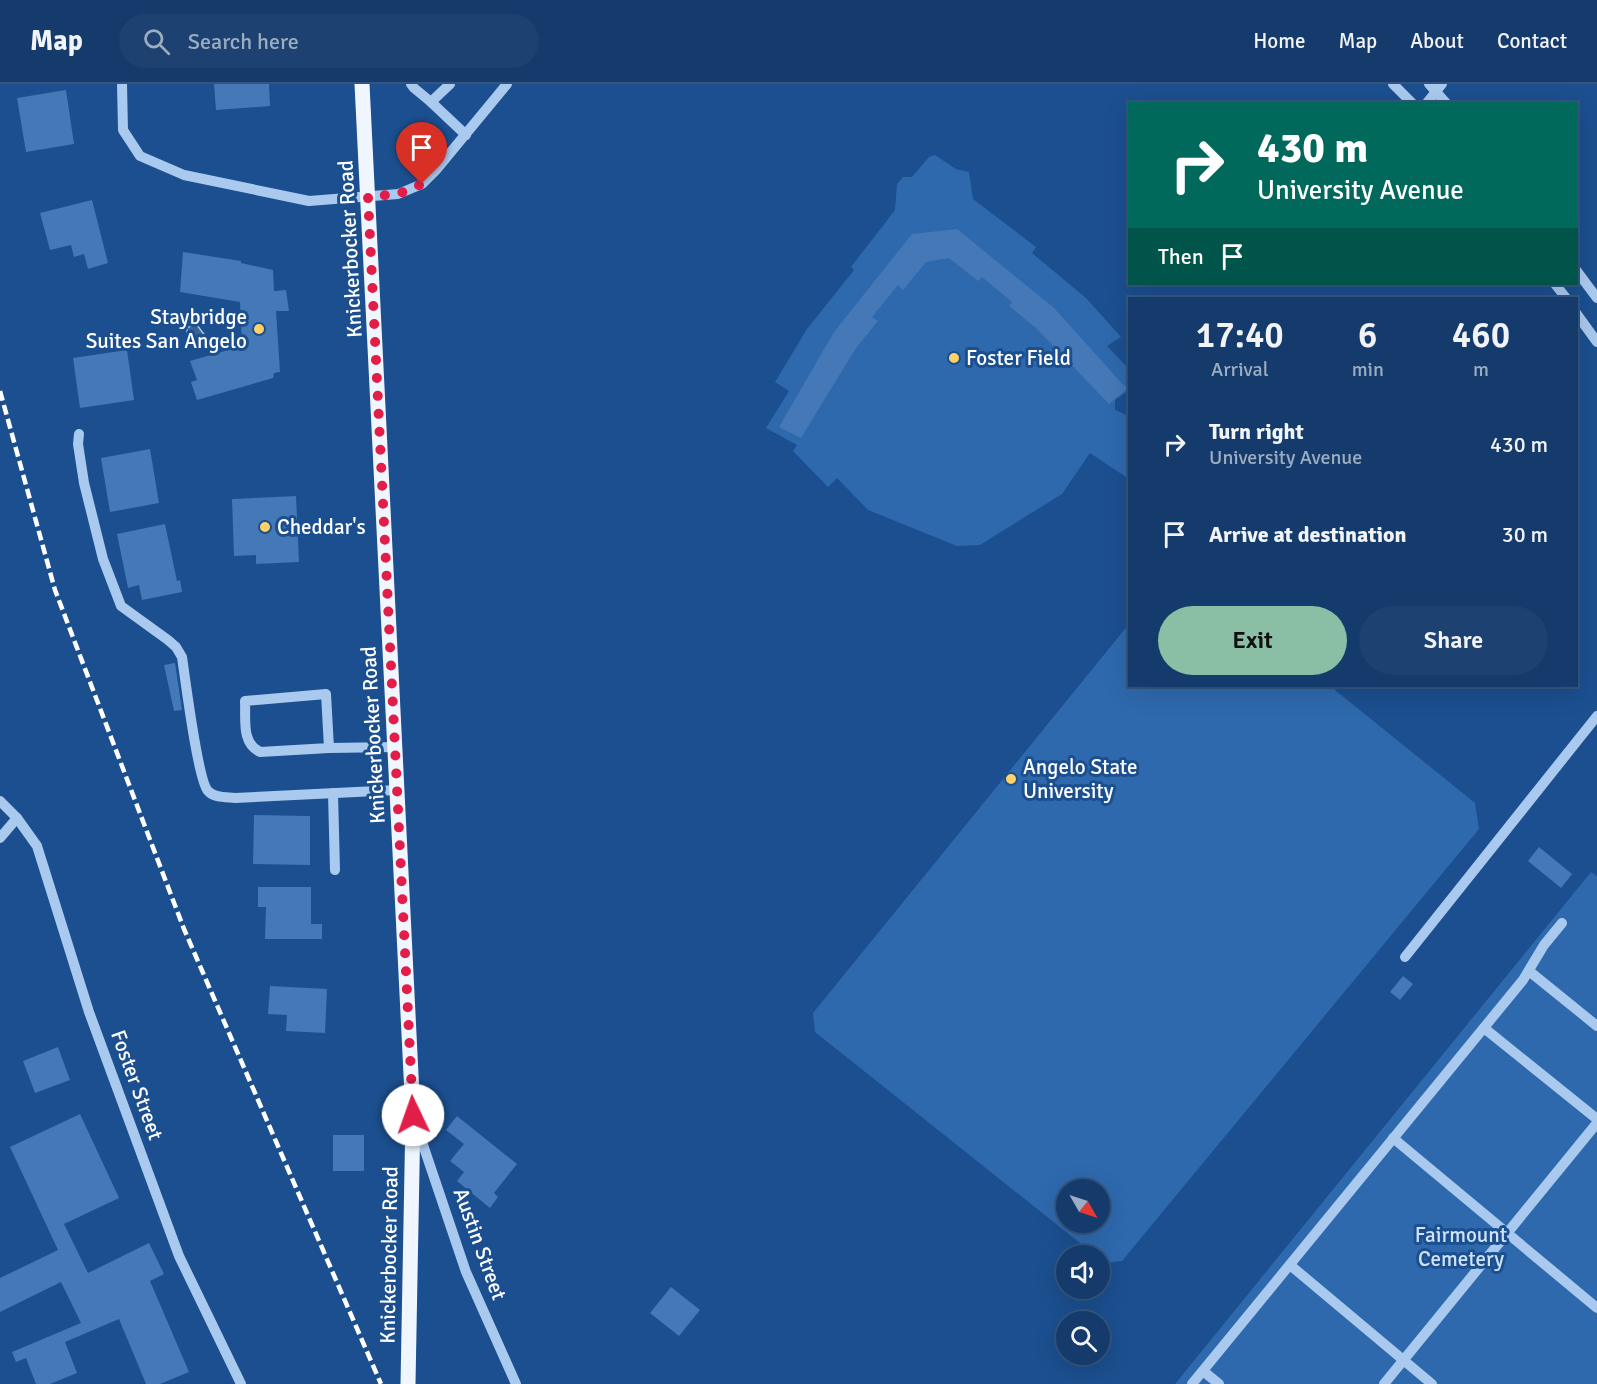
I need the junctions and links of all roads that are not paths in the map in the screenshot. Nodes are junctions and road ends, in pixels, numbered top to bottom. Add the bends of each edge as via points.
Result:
1 (122, 84) edge
2 (362, 84) edge
3 (411, 84) edge
4 (450, 84) edge
5 (507, 84) edge
6 (1393, 84) edge
7 (1436, 86) edge
8 (431, 102) junction
9 (1411, 102) edge
10 (1427, 102) edge
11 (1446, 102) edge
12 (466, 135) junction
13 (368, 197) junction
14 (1578, 273) edge
15 (1556, 285) edge
16 (1565, 297) edge
17 (1597, 298) edge
18 (1578, 316) edge
19 (1597, 342) edge
20 (79, 434) dead end
21 (1597, 716) edge
22 (395, 747) junction
23 (329, 748) junction
24 (397, 790) junction
25 (333, 793) junction
26 (0, 801) edge
27 (17, 818) junction
28 (0, 838) edge
29 (335, 870) dead end
30 (1562, 923) dead end
31 (1405, 957) dead end
32 (1529, 971) junction
33 (1597, 1026) edge
34 (1484, 1028) junction
35 (413, 1115) junction
36 (1597, 1121) edge
37 (1394, 1138) junction
38 (1507, 1233) junction
39 (1290, 1264) junction
40 (1597, 1308) edge
41 (1403, 1360) junction
42 (1203, 1371) junction
43 (241, 1384) edge
44 (408, 1384) edge
45 (516, 1384) edge
46 (1192, 1384) edge
47 (1219, 1384) edge
48 (1383, 1384) edge
49 (1432, 1384) edge

1 - 13 street via 123,130 140,156 184,175 309,201
2 - 13 main road, Knickerbocker Road
3 - 8 street
4 - 8 street
5 - 12 street
6 - 9 street
7 - 10 street
7 - 11 street
8 - 12 street
12 - 13 street via 422,184 398,194
13 - 22 main road, Knickerbocker Road
14 - 17 street
15 - 16 street
18 - 19 street
20 - 25 street via 84,483 103,559 121,606 168,640 182,657 198,757 208,791 234,798
21 - 31 street
22 - 23 street
22 - 24 main road, Knickerbocker Road
23 - 23 street via 326,694 245,701 246,740 251,748 260,752
24 - 25 street
24 - 35 main road, Knickerbocker Road
25 - 29 street
26 - 27 street, Foster Street
27 - 28 street
27 - 43 street, Foster Street via 37,846 89,1012 179,1256
30 - 32 street
32 - 33 street
32 - 34 street
34 - 36 street
34 - 37 street
35 - 44 main road, Knickerbocker Road
35 - 45 street, Austin Street via 466,1272
36 - 38 street
37 - 38 street
37 - 39 street
38 - 40 street
38 - 41 street
39 - 41 street
39 - 42 street
41 - 48 street
41 - 49 street
42 - 46 street
42 - 47 street

